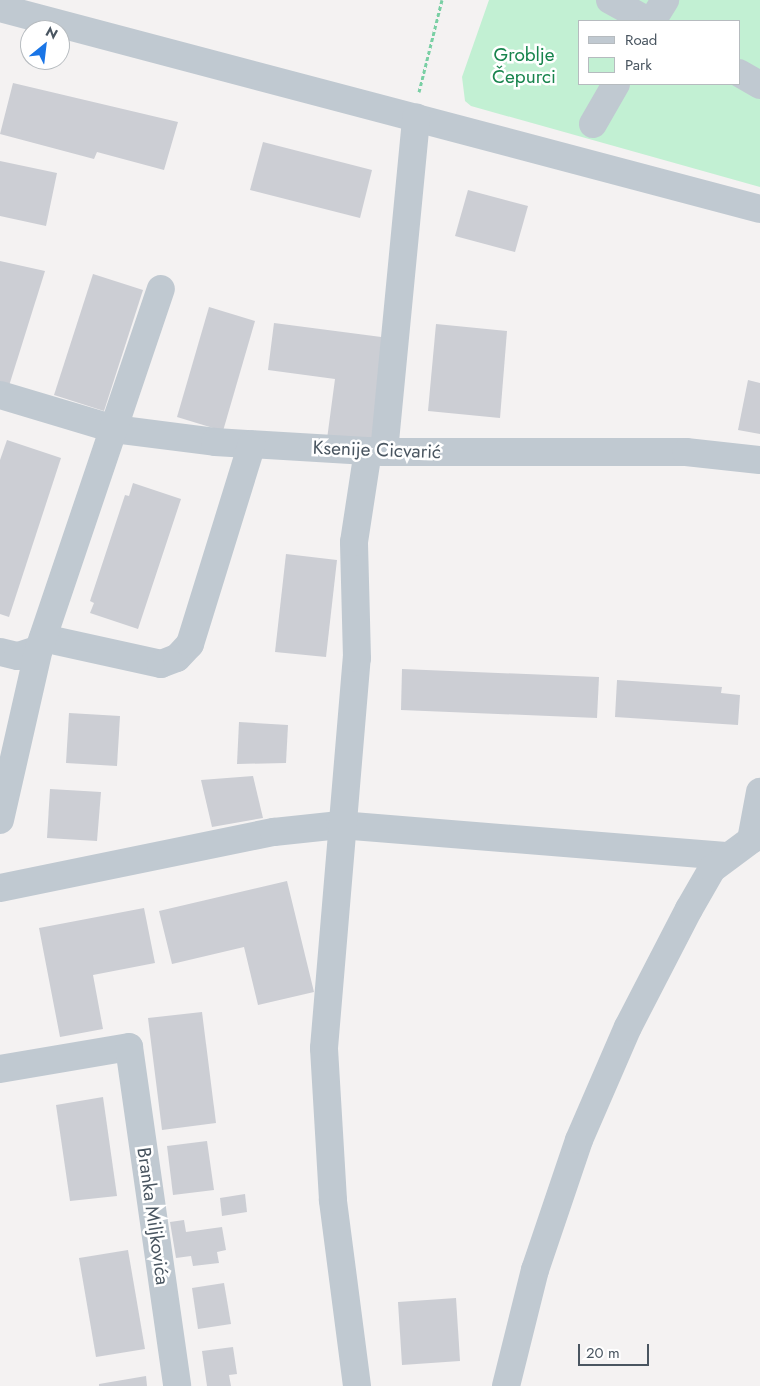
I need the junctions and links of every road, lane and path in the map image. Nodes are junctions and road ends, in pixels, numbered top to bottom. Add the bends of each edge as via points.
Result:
1 (442, 0) edge
2 (610, 0) edge
3 (665, 0) edge
4 (0, 8) edge
5 (648, 20) edge
6 (651, 20) edge
7 (740, 74) edge
8 (615, 85) edge
9 (760, 85) edge
10 (416, 118) junction
11 (593, 124) dead end
12 (760, 209) edge
13 (161, 289) dead end
14 (0, 395) edge
15 (114, 429) junction
16 (252, 444) junction
17 (376, 452) junction
18 (760, 460) edge
19 (41, 643) junction
20 (0, 652) edge
21 (760, 792) edge
22 (0, 820) edge
23 (340, 825) junction
24 (756, 842) edge
25 (726, 856) junction
26 (0, 888) edge
27 (0, 1065) edge
28 (177, 1386) edge
29 (356, 1386) edge
30 (506, 1386) edge

1 - 10 path via 420,73
2 - 5 street
3 - 6 street
4 - 10 street
7 - 9 street
8 - 11 street
10 - 12 street
10 - 17 street
13 - 15 street
14 - 15 street, Ksenije Cicvarić
15 - 16 street, Ksenije Cicvarić
15 - 19 street
16 - 17 street, Ksenije Cicvarić
16 - 19 street via 190,644 177,658 161,664
17 - 18 street, Ksenije Cicvarić via 686,452
17 - 23 street via 354,542 357,658
19 - 20 street via 18,656
19 - 22 street
21 - 24 street
23 - 25 street
23 - 26 street via 274,832
23 - 29 street via 324,1076 333,1200
24 - 25 street
25 - 30 street via 712,869 628,1027 579,1140 535,1270
27 - 28 street, Branka Miljkovića via 129,1047

